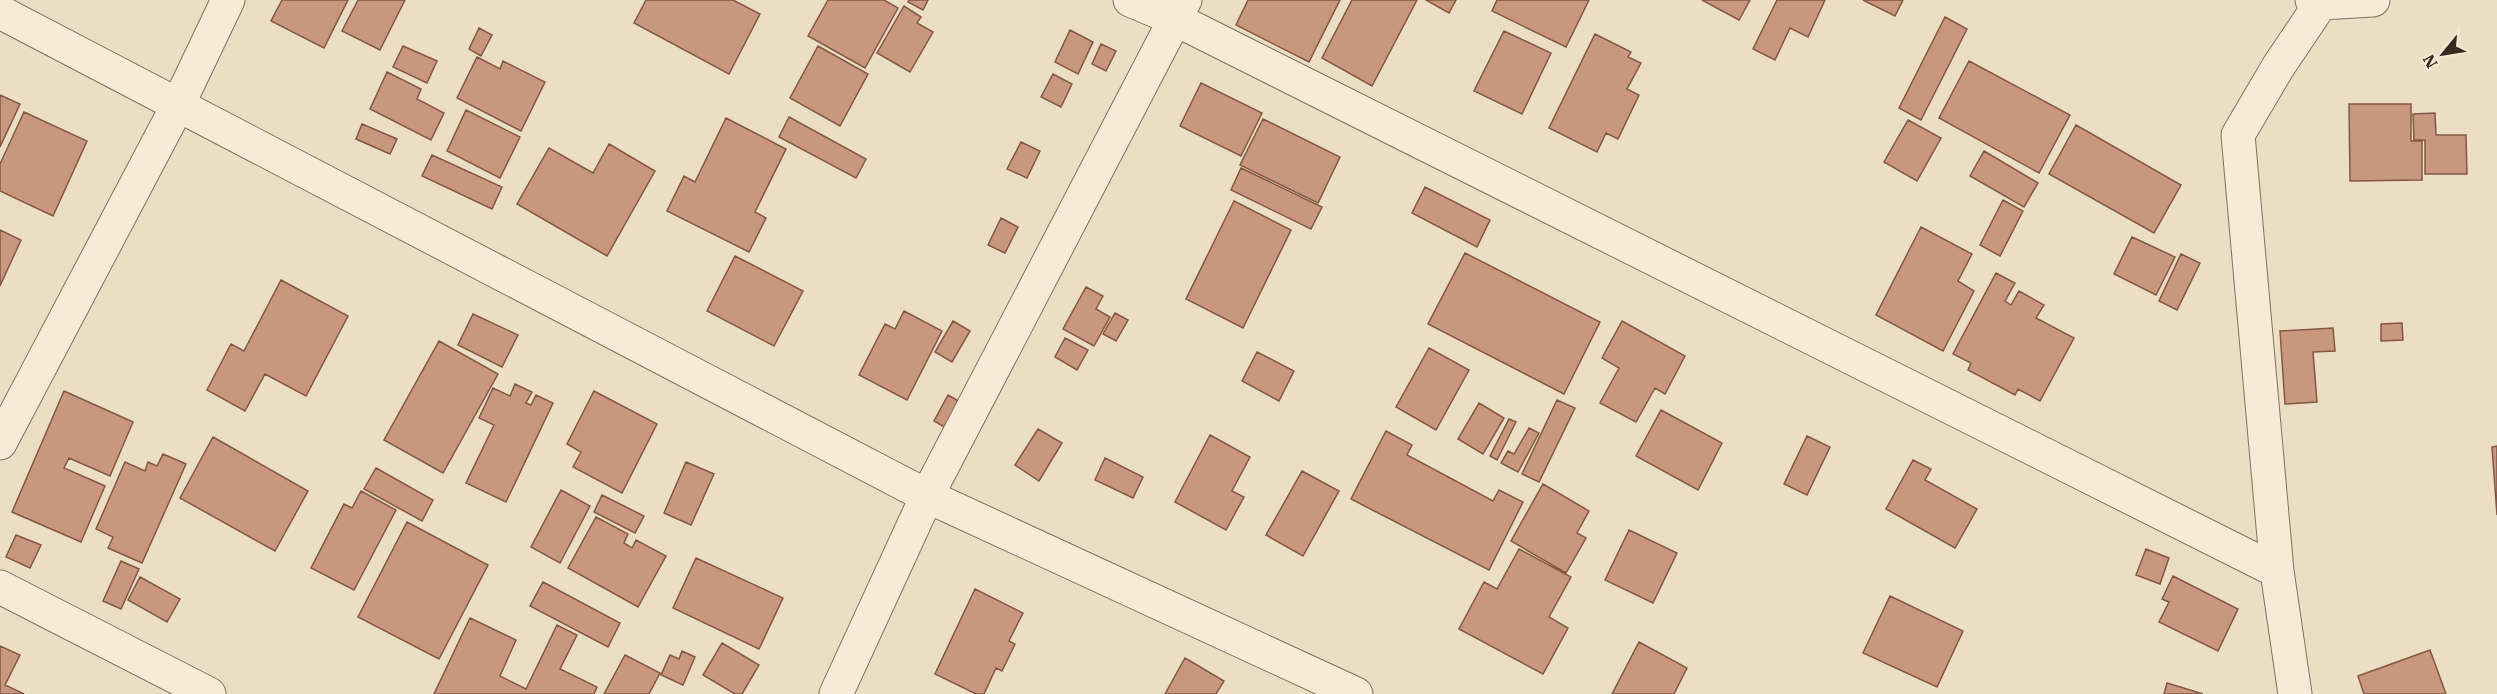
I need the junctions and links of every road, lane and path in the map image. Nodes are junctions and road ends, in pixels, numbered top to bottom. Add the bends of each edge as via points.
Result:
1 (228, 0) edge
2 (1130, 0) edge
3 (2373, 0) edge
4 (2316, 2) edge
5 (1180, 10) edge
6 (0, 12) edge
7 (178, 105) junction
8 (0, 443) edge
9 (927, 496) junction
10 (2277, 571) junction
11 (0, 587) edge
12 (209, 694) edge
13 (836, 694) edge
14 (1356, 694) edge
15 (2295, 694) edge

1 - 7 street
2 - 5 street
3 - 4 street
4 - 10 street via 2238,135
5 - 9 street
5 - 10 street
6 - 7 street
7 - 8 street
7 - 9 street
9 - 13 street
9 - 14 street
10 - 15 street
11 - 12 street

